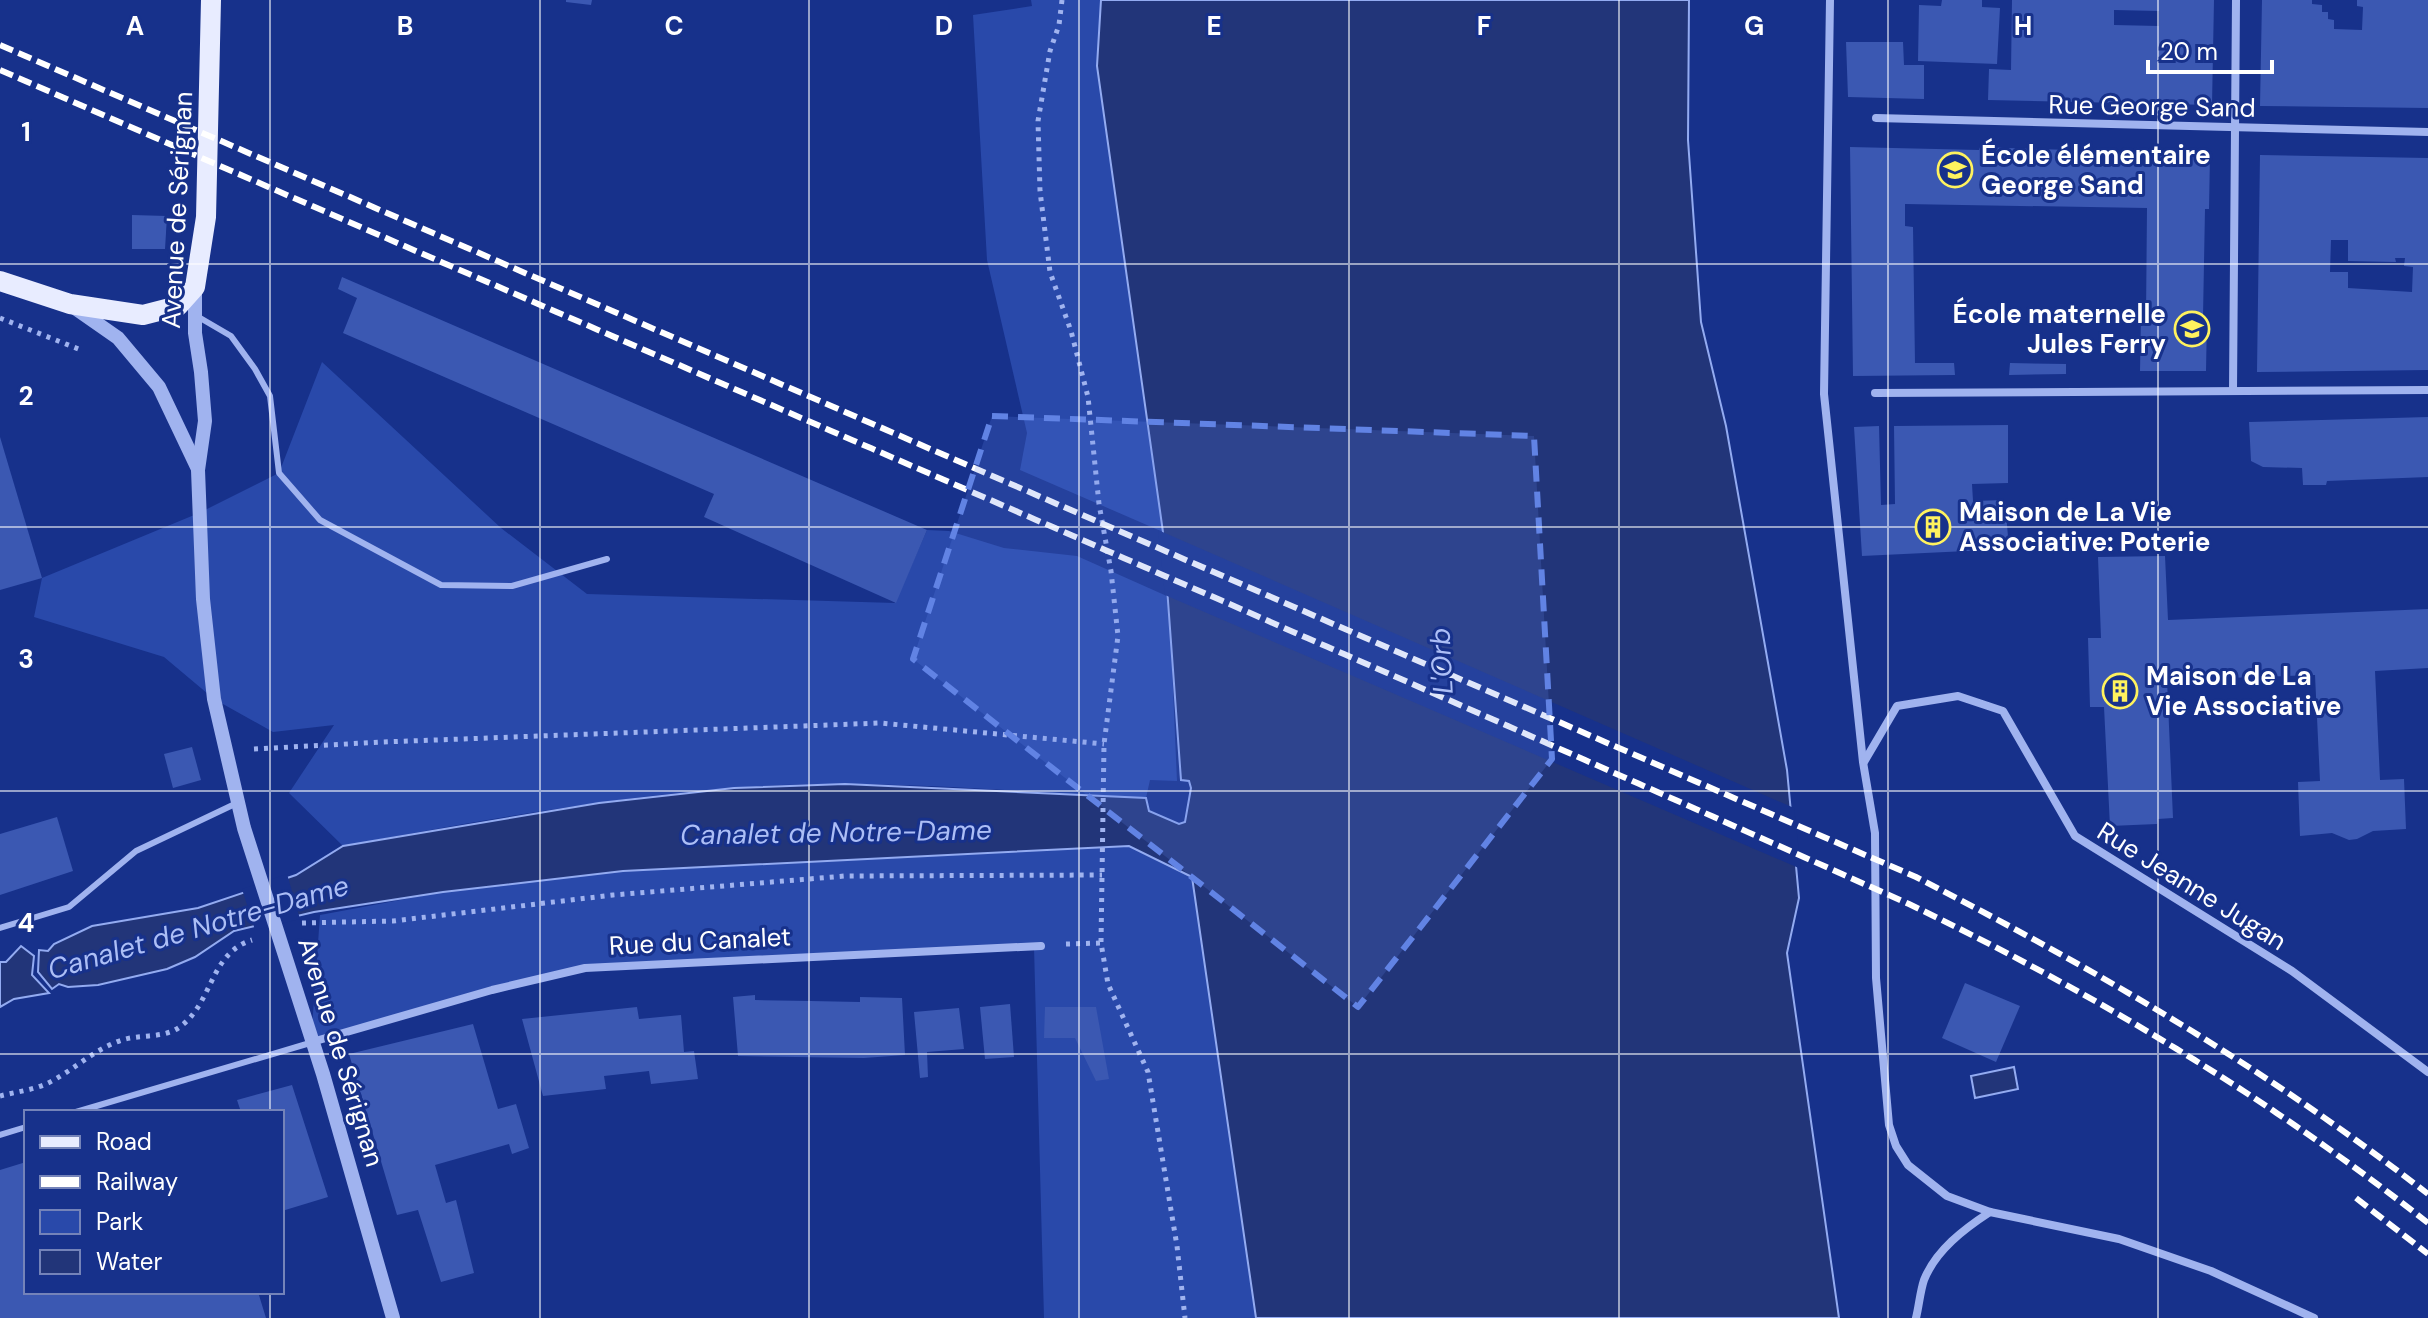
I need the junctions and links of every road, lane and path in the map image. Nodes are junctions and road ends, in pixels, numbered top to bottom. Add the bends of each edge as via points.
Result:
1 (211, 0) edge
2 (1062, 0) edge
3 (1830, 0) edge
4 (2236, 0) edge
5 (1876, 118) dead end
6 (2235, 128) junction
7 (2428, 132) edge
8 (0, 281) edge
9 (70, 304) junction
10 (186, 310) junction
11 (2233, 390) junction
12 (2428, 390) edge
13 (1875, 393) dead end
14 (198, 470) junction
15 (607, 559) dead end
16 (1104, 744) junction
17 (226, 751) junction
18 (1863, 762) junction
19 (237, 803) junction
20 (1102, 875) junction
21 (301, 923) dead end
22 (0, 928) edge
23 (257, 938) dead end
24 (1101, 943) junction
25 (1041, 946) joint
26 (311, 1042) junction
27 (2428, 1072) edge
28 (0, 1096) edge
29 (83, 1110) edge
30 (24, 1128) edge
31 (0, 1135) edge
32 (1990, 1212) junction
33 (393, 1318) edge
34 (1185, 1318) edge
35 (1916, 1318) edge
36 (2314, 1318) edge

1 - 10 main road, Avenue de Sérignan via 206,217
2 - 16 path via 1038,121 1040,191 1050,272 1088,397 1111,571 1118,636
3 - 18 street via 1824,394
4 - 6 street
5 - 6 street, Rue George Sand
6 - 7 street, Rue George Sand
6 - 11 street
8 - 9 main road
9 - 10 main road via 143,315
9 - 14 street, Avenue de Sérignan via 118,338 159,387
10 - 14 street, Avenue de Sérignan via 205,421
10 - 15 lane via 231,336 255,369 270,396 279,473 320,520 441,585 512,586
11 - 12 street
11 - 13 street
14 - 17 street, Avenue de Sérignan via 203,599 214,699
16 - 17 path via 880,723
16 - 20 path
17 - 19 street, Avenue de Sérignan
18 - 27 street, Rue Jeanne Jugan via 1897,706 1958,696 2003,711 2075,836 2292,971
18 - 32 street via 1875,833 1876,978 1889,1125 1908,1165 1947,1196
19 - 22 lane via 136,851 69,907
19 - 26 street, Avenue de Sérignan
20 - 21 path via 845,876 613,895 393,921
20 - 24 path
23 - 28 path via 240,943 220,962 195,1015 177,1030 123,1039 46,1084
24 - 25 path
24 - 34 path via 1108,984 1148,1072
25 - 26 street, Rue du Canalet via 585,968
26 - 29 lane
26 - 33 street, Avenue de Sérignan
30 - 31 lane
32 - 35 street via 1941,1253 1924,1279
32 - 36 street via 2119,1239 2211,1271

